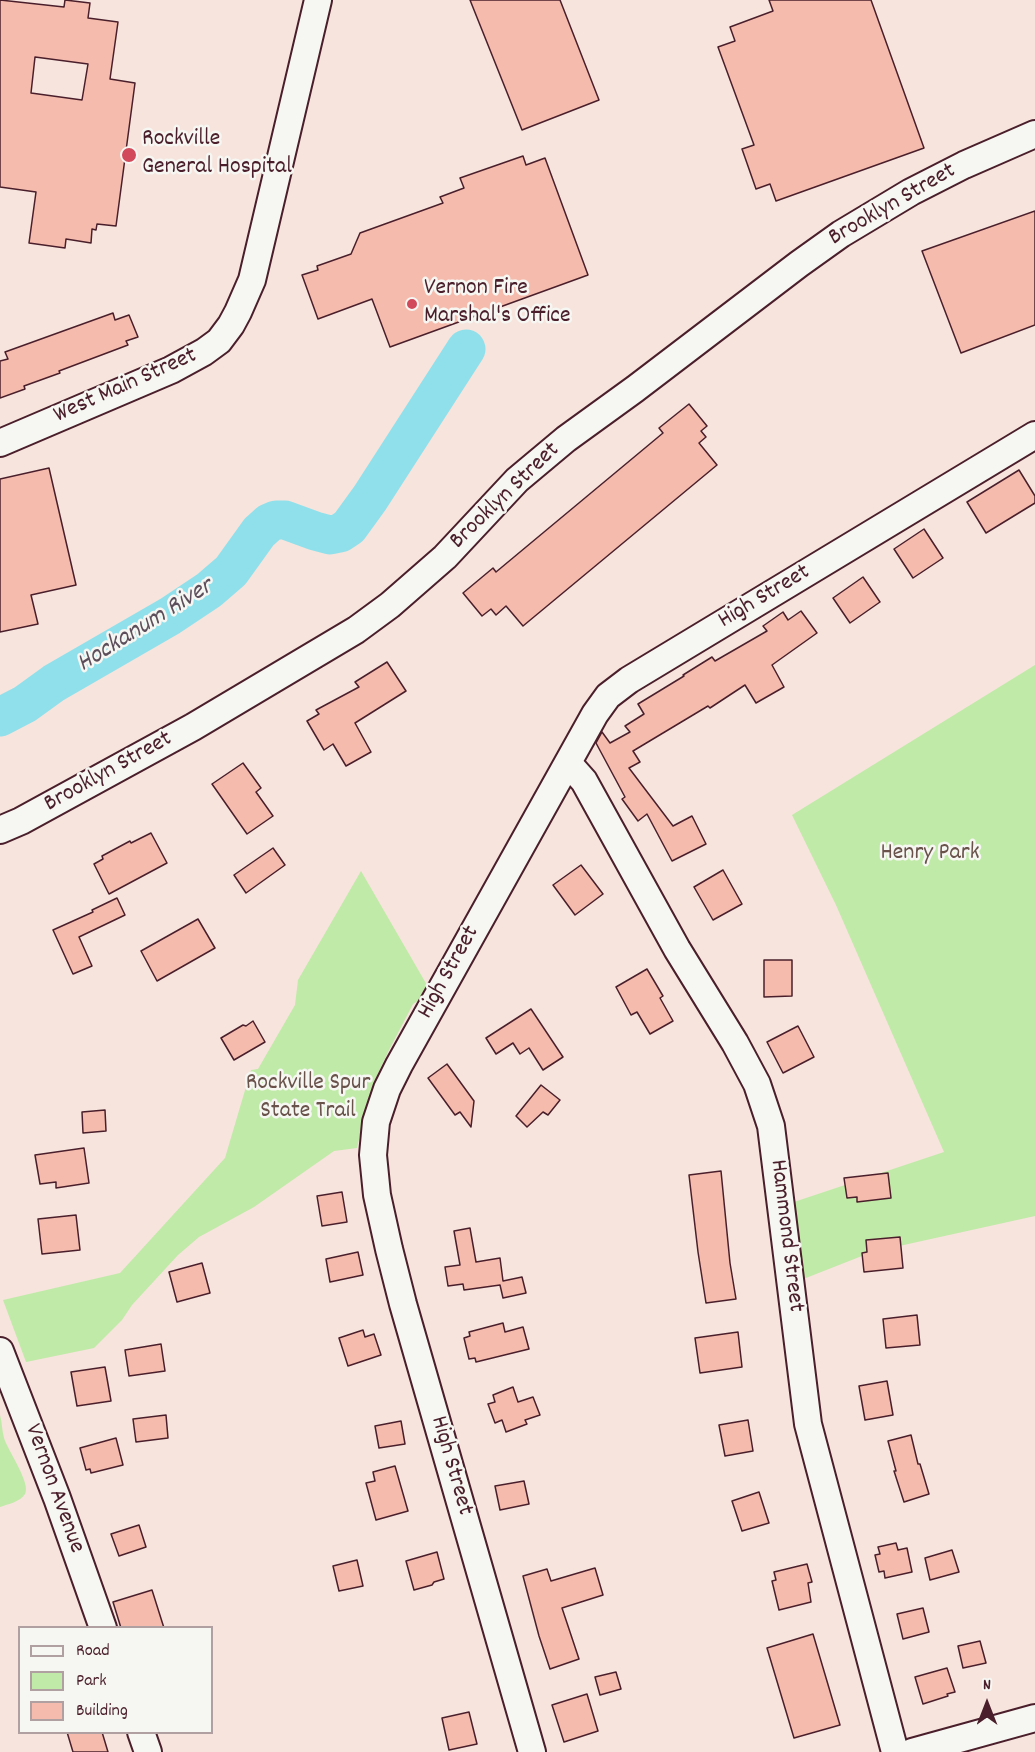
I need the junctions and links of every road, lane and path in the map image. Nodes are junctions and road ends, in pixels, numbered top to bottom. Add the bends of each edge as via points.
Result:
1 (318, 0) edge
2 (1035, 134) edge
3 (1035, 435) edge
4 (0, 443) edge
5 (568, 763) junction
6 (0, 830) edge
7 (0, 1351) edge
8 (102, 1626) edge
9 (1035, 1718) edge
10 (142, 1734) edge
11 (148, 1752) edge
12 (532, 1752) edge
13 (896, 1752) edge
14 (912, 1752) edge

1 - 4 street, West Main Street via 252,280 226,333 204,352 171,370
2 - 6 street, Brooklyn Street via 911,192 799,264 566,439 517,480 438,564 356,630 193,727
3 - 5 street, High Street via 616,689 601,704
5 - 12 street, High Street via 387,1089 376,1122 373,1155 388,1249
5 - 13 street, Hammond Street via 584,782 677,949 735,1043 757,1084 771,1126 808,1424
7 - 8 street, Vernon Avenue
9 - 14 street
10 - 11 street

